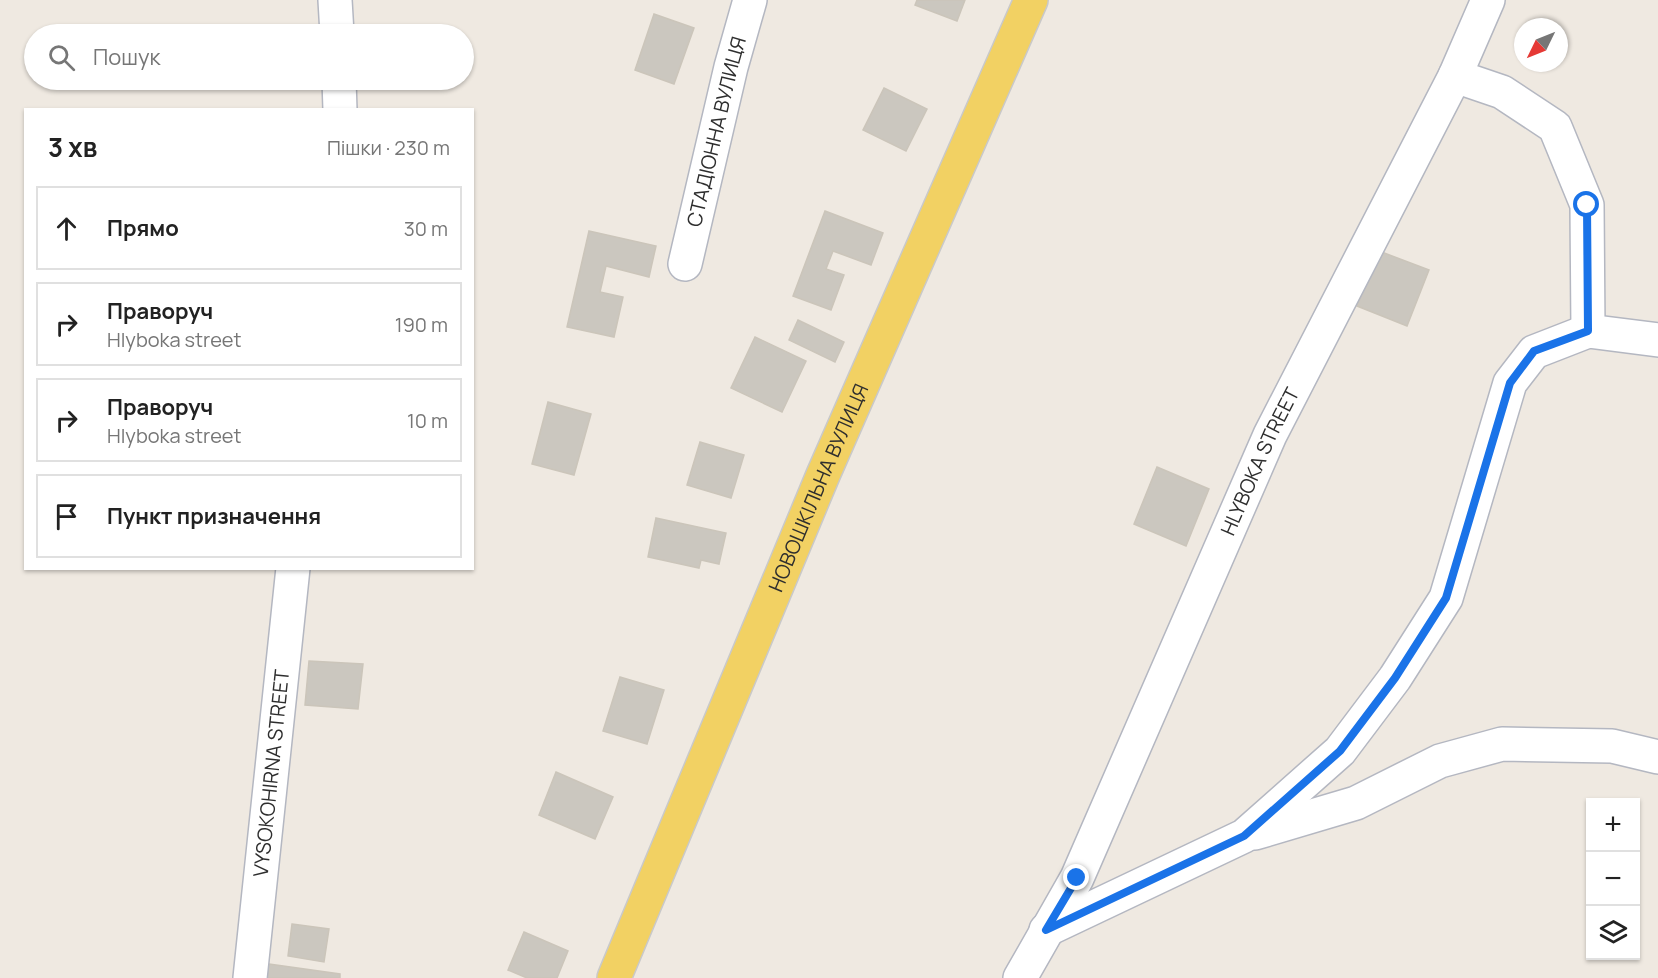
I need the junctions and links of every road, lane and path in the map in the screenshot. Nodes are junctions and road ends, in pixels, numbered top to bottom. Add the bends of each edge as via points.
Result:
1 (335, 0) edge
2 (750, 0) edge
3 (1031, 0) edge
4 (1488, 0) edge
5 (336, 24) edge
6 (1455, 76) junction
7 (339, 90) edge
8 (340, 108) edge
9 (684, 264) dead end
10 (1588, 331) junction
11 (1658, 340) edge
12 (293, 570) edge
13 (1658, 757) edge
14 (1244, 836) junction
15 (1046, 930) junction
16 (250, 978) edge
17 (614, 978) edge
18 (1020, 978) edge

1 - 5 street
2 - 9 street, СТАДІОННА ВУЛИЦЯ
3 - 17 main road, НОВОШКІЛЬНА ВУЛИЦЯ via 823,475
4 - 6 street, HLYBOKA STREET
6 - 10 street via 1502,92 1555,127 1587,205
6 - 15 street, HLYBOKA STREET via 1270,435 1077,878
7 - 8 street
10 - 11 street
10 - 14 street via 1534,351 1510,383 1446,598 1395,678 1340,751
12 - 16 street, VYSOKOHIRNA STREET
13 - 14 street via 1612,746 1502,744 1440,761 1356,802
14 - 15 street
15 - 18 street, HLYBOKA STREET

